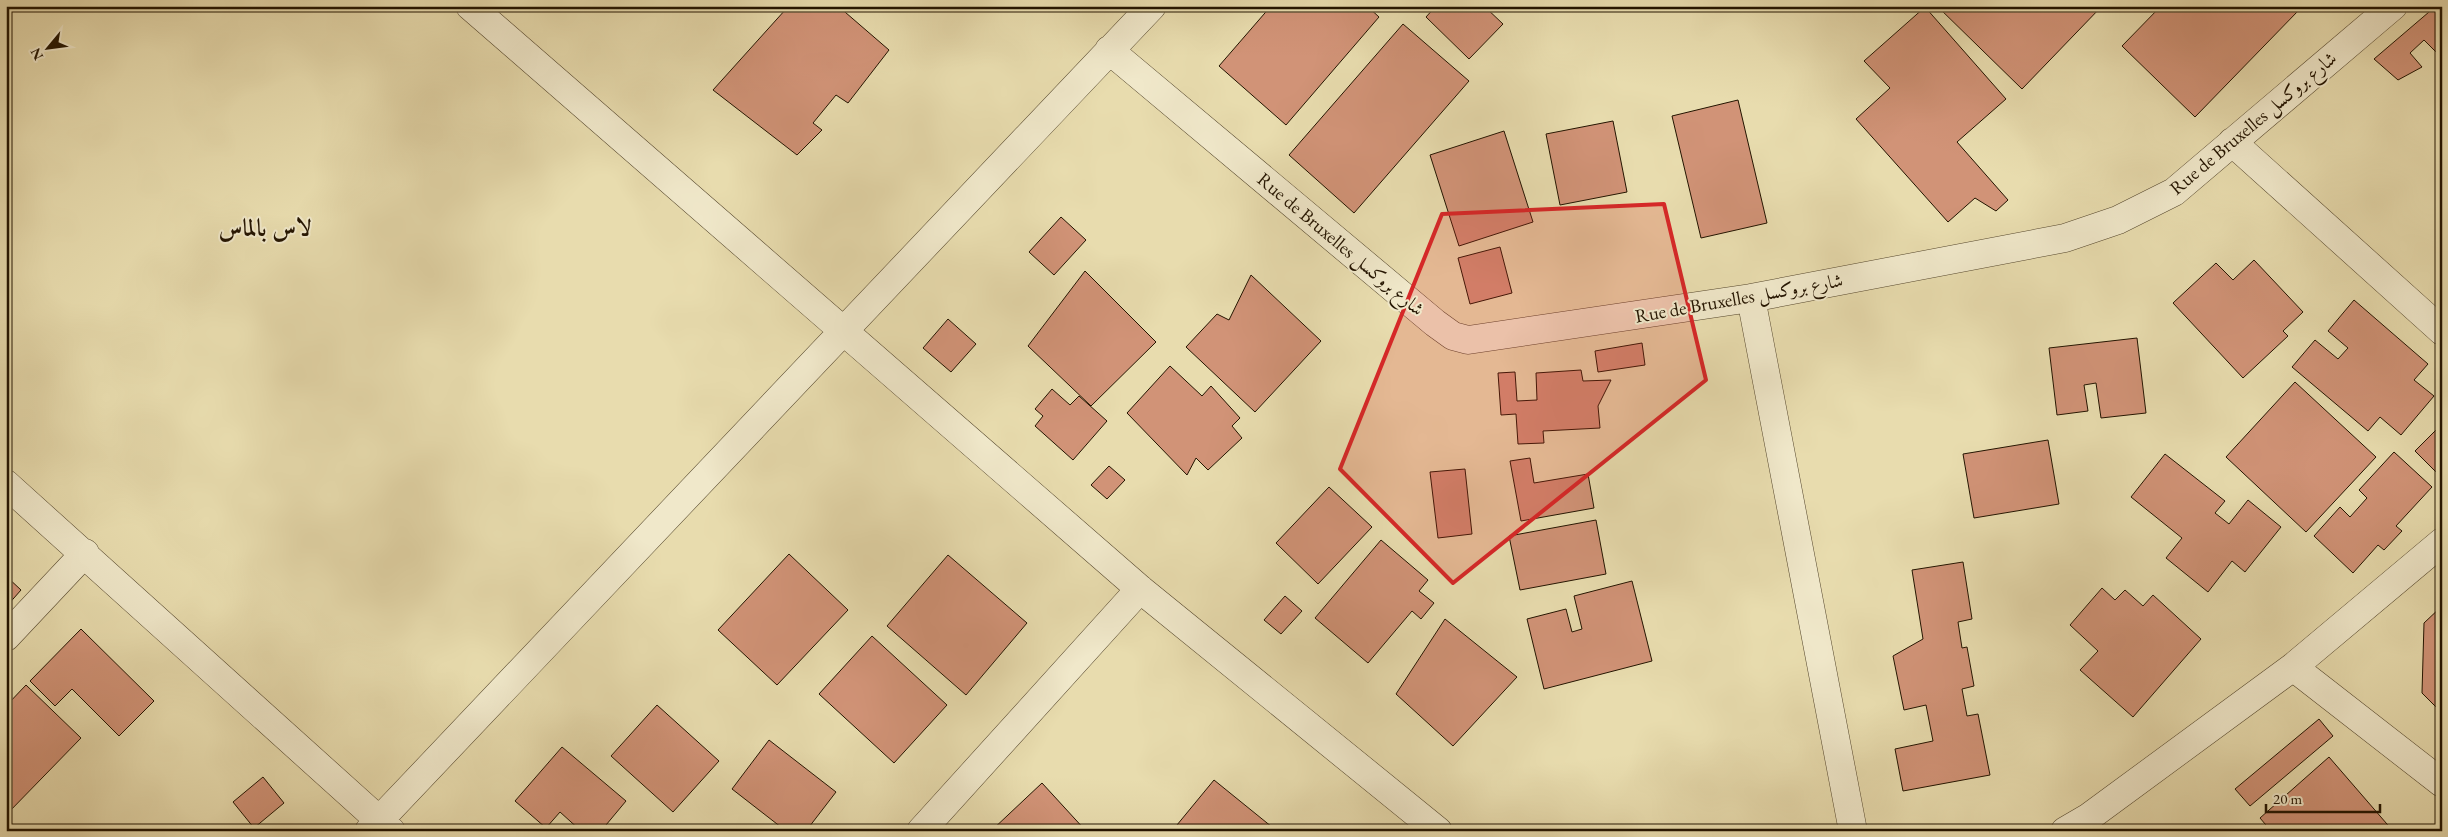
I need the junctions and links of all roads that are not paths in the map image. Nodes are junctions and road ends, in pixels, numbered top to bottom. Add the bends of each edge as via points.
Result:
1 (470, 6) edge
2 (1152, 6) edge
3 (2393, 6) edge
4 (1109, 50) junction
5 (2232, 142) junction
6 (1751, 298) junction
7 (842, 331) junction
8 (2442, 331) edge
9 (6, 484) edge
10 (2442, 542) edge
11 (85, 553) junction
12 (1140, 589) junction
13 (6, 637) edge
14 (2293, 666) junction
15 (2442, 783) edge
16 (1422, 826) edge
17 (380, 827) edge
18 (921, 831) edge
19 (1854, 831) edge
20 (2066, 831) edge

1 - 7 street
2 - 4 street
3 - 5 street, Rue de Bruxelles شارع بروكسل
4 - 6 street, Rue de Bruxelles شارع بروكسل via 1453,336 1468,340
4 - 7 street
5 - 6 street, Rue de Bruxelles شارع بروكسل via 2174,192 2118,220 2065,238
5 - 8 street
6 - 19 street
7 - 12 street
7 - 17 street
9 - 11 street
10 - 14 street
11 - 13 street
11 - 17 street
12 - 16 street
12 - 18 street
14 - 15 street
14 - 20 street

